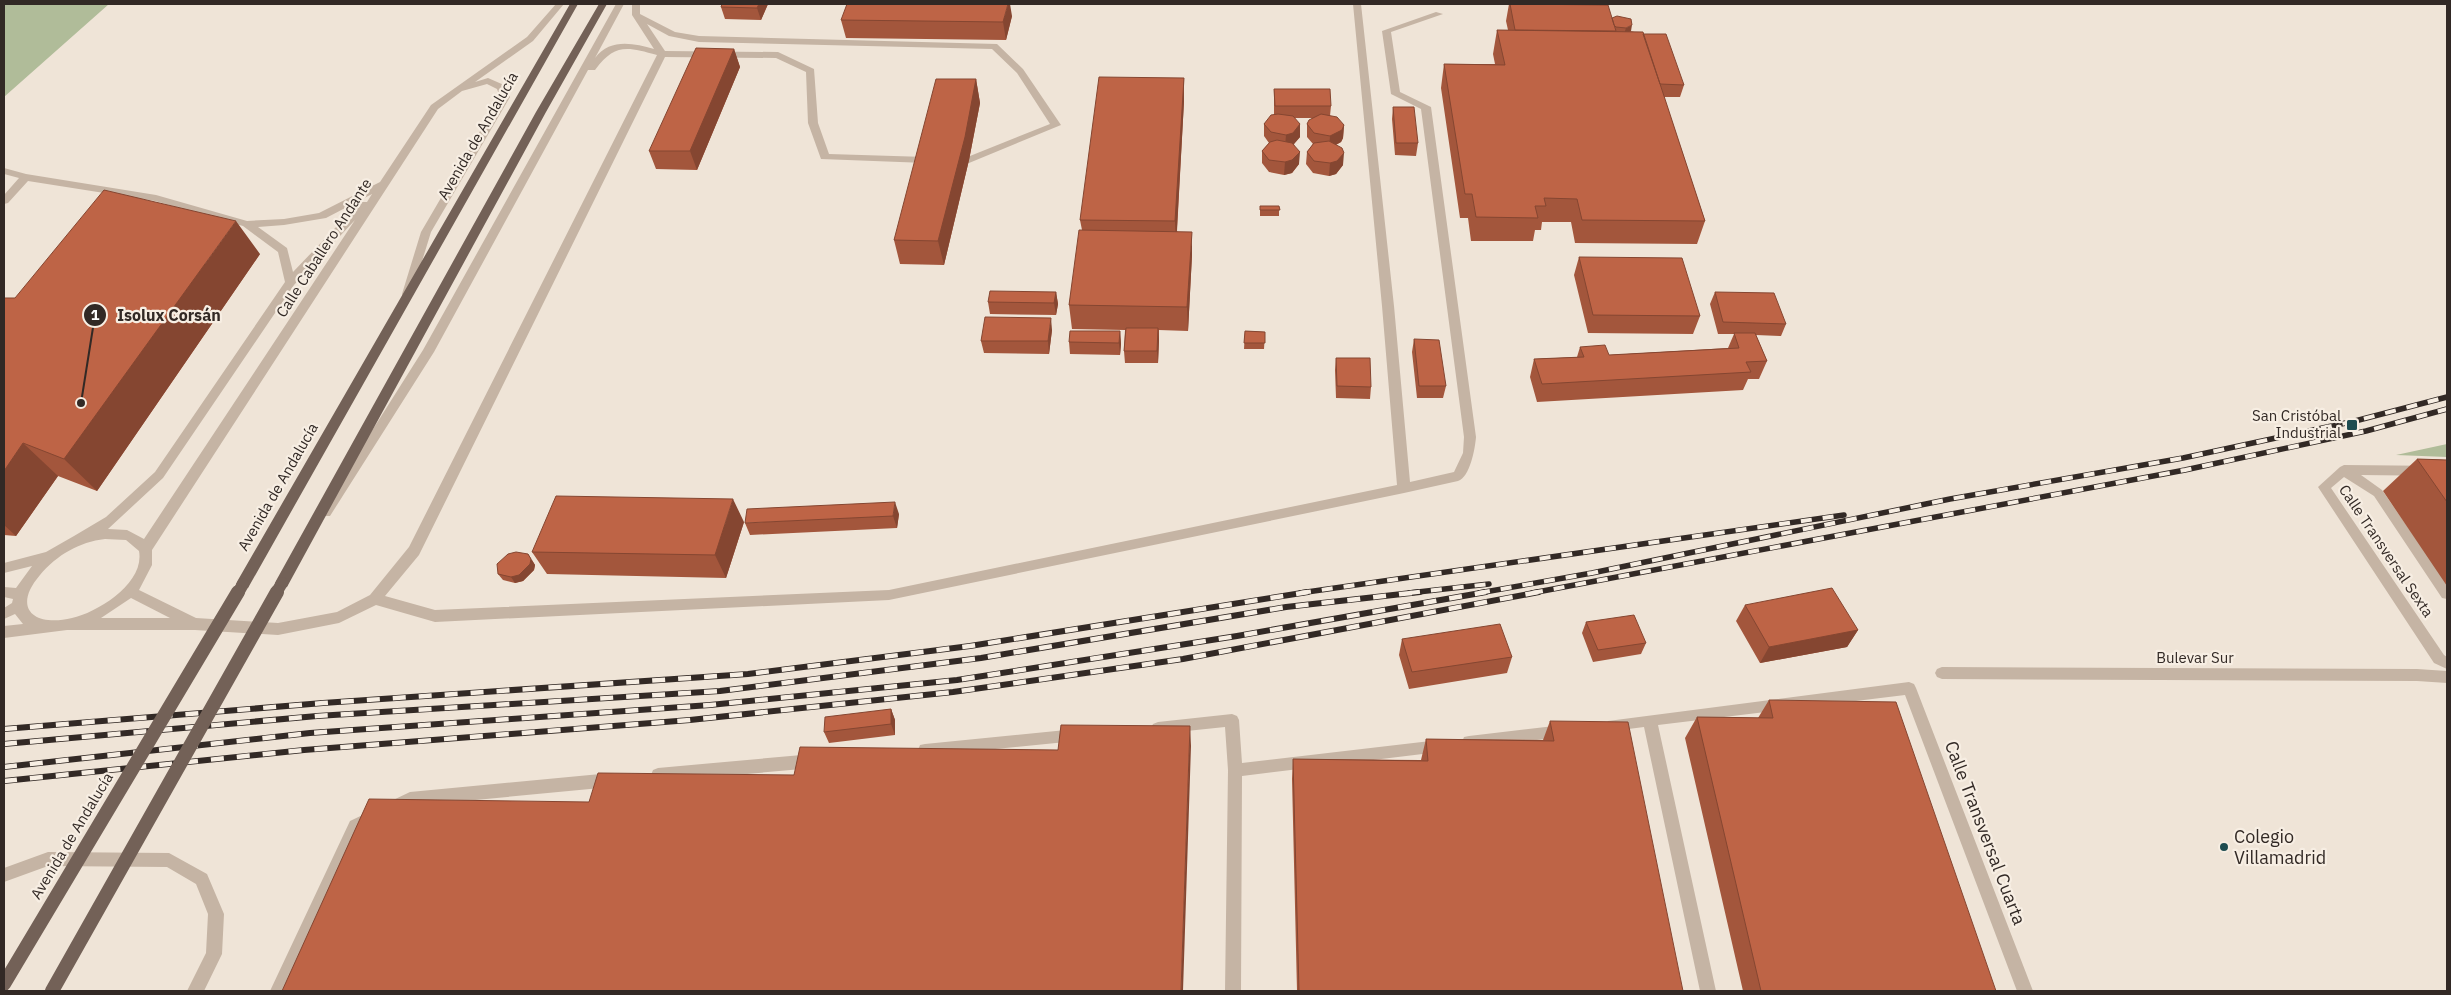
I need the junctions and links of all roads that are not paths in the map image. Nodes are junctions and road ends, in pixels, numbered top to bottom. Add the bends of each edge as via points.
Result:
1 (560, 4) edge
2 (574, 4) edge
3 (603, 4) edge
4 (620, 4) edge
5 (636, 4) edge
6 (1357, 4) edge
7 (1439, 14) dead end
8 (636, 15) junction
9 (662, 54) junction
10 (450, 94) junction
11 (559, 115) junction
12 (926, 160) edge
13 (969, 160) dead end
14 (4, 171) edge
15 (26, 177) junction
16 (385, 182) junction
17 (4, 201) edge
18 (247, 224) junction
19 (290, 282) junction
20 (406, 298) junction
21 (2344, 470) junction
22 (2447, 471) edge
23 (1404, 488) junction
24 (79, 540) junction
25 (145, 549) junction
26 (47, 557) junction
27 (4, 568) edge
28 (282, 583) junction
29 (130, 591) junction
30 (4, 592) edge
31 (2447, 594) edge
32 (375, 599) junction
33 (18, 600) junction
34 (4, 614) edge
35 (67, 624) junction
36 (195, 624) junction
37 (45, 626) junction
38 (4, 632) edge
39 (2447, 663) edge
40 (1942, 673) dead end
41 (2447, 677) edge
42 (1650, 720) junction
43 (1600, 726) edge
44 (1581, 728) edge
45 (1143, 729) edge
46 (1094, 734) edge
47 (906, 752) edge
48 (826, 759) edge
49 (1235, 770) junction
50 (648, 776) edge
51 (628, 778) edge
52 (4, 875) edge
53 (4, 984) edge
54 (52, 991) edge
55 (195, 991) edge
56 (278, 991) edge
57 (1233, 991) edge
58 (1708, 991) edge
59 (2025, 991) edge

1 - 10 street via 530,39
2 - 20 main road, Avenida de Andalucía
3 - 28 main road
4 - 11 street
5 - 8 street
6 - 23 street
7 - 23 street via 1386,31 1396,94 1426,107 1470,437 1469,453 1458,476
8 - 9 street
8 - 13 street via 672,34 699,39 994,46 1020,71 1056,125
9 - 11 street via 633,46 617,46 601,56
9 - 12 street via 778,55 810,71 814,123 825,157
9 - 32 street via 414,551
10 - 16 street via 434,107
10 - 20 street via 488,81 501,86 505,97 426,232
11 - 28 street via 428,352
14 - 15 street
15 - 17 street
15 - 18 street via 156,198
16 - 18 street via 322,216
16 - 19 street, Calle Caballero Andante
16 - 25 street, Calle Caballero Andante
18 - 19 street via 283,250
19 - 24 street, Calle Caballero Andante via 159,475 110,521
20 - 53 main road, Avenida de Andalucía, bridge via 242,584
21 - 22 street
21 - 31 street, Calle Transversal Sexta via 2378,493
21 - 39 street, Calle Transversal Sexta via 2324,487 2439,659
23 - 32 street via 889,595 435,616
24 - 25 street via 101,534 121,534 137,539
24 - 26 street
25 - 29 street via 146,562 141,576
26 - 27 street
26 - 33 street via 28,575
28 - 54 main road, bridge
29 - 35 street via 89,618
29 - 36 street
30 - 33 street
32 - 36 street via 339,617 278,629
33 - 34 street
33 - 37 street via 27,619
35 - 36 street
35 - 37 street
37 - 38 street
40 - 41 street, Bulevar Sur
42 - 43 street
42 - 58 street
42 - 59 street, Calle Transversal Cuarta via 1909,688
44 - 49 street
45 - 49 street via 1232,720
46 - 47 street
48 - 50 street
49 - 57 street
51 - 56 street via 410,799 355,826
52 - 55 street via 48,858 169,860 202,879 216,914 214,954

